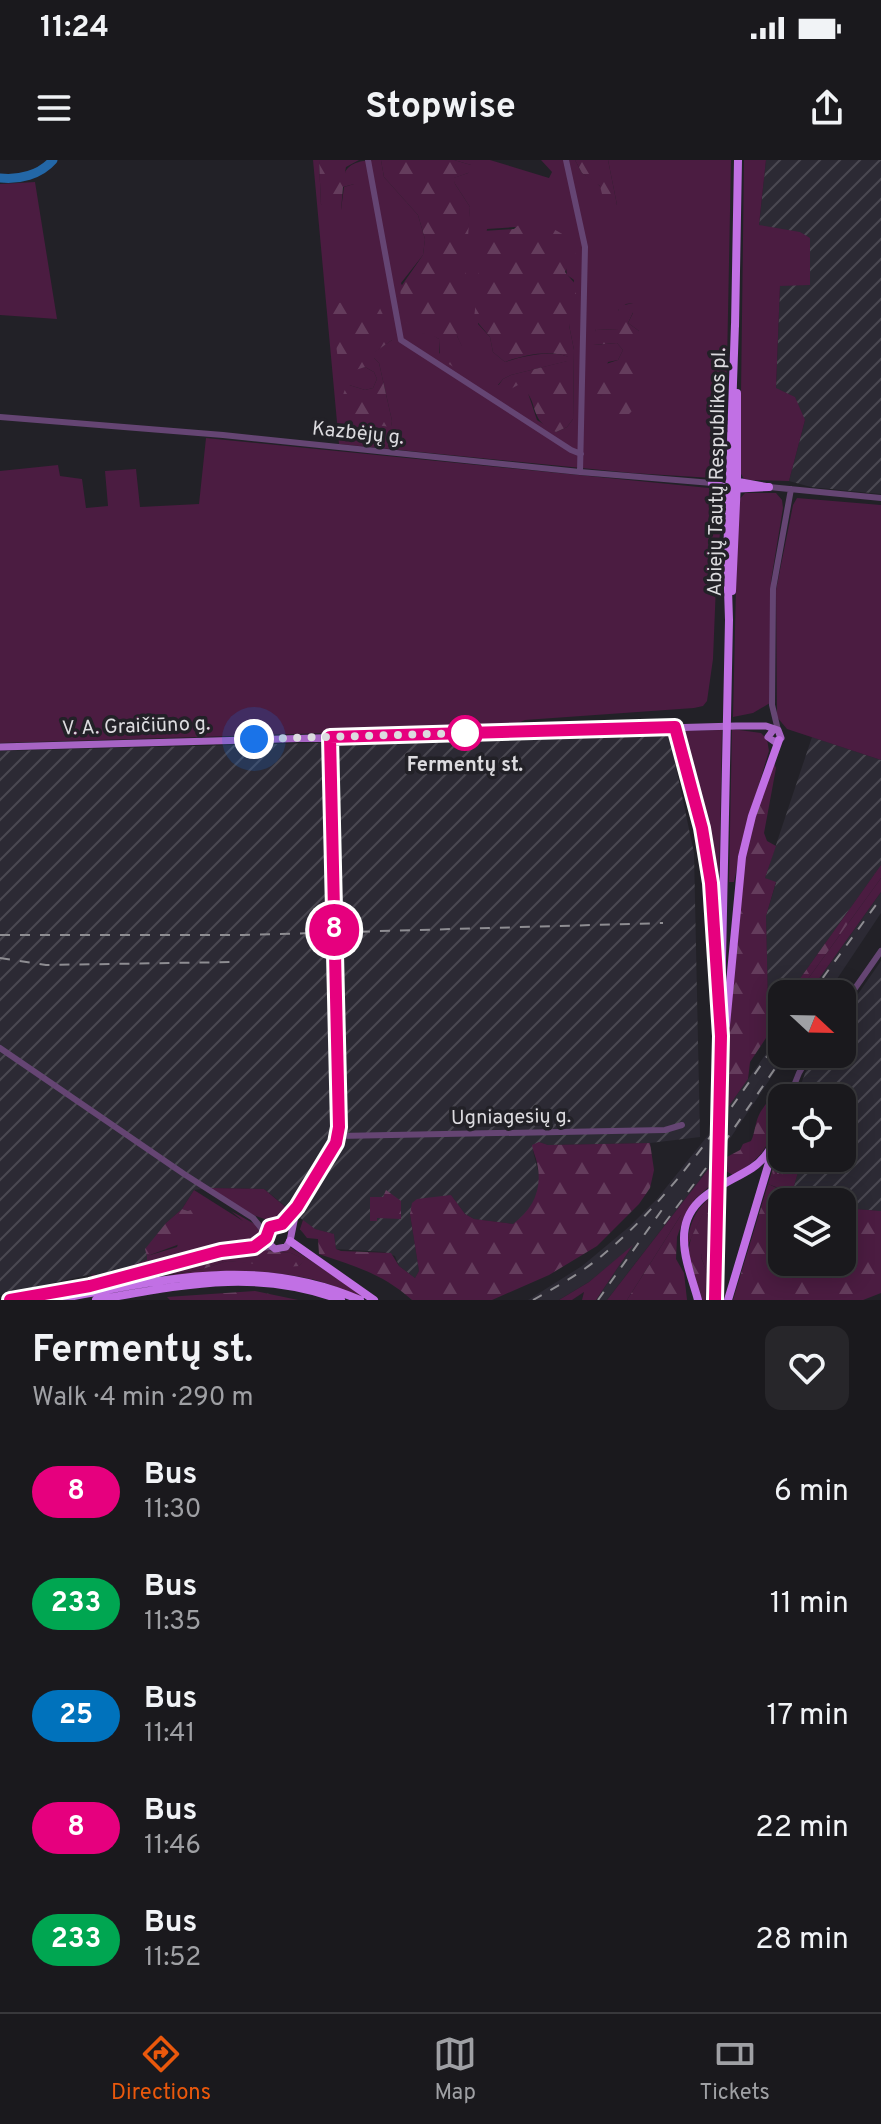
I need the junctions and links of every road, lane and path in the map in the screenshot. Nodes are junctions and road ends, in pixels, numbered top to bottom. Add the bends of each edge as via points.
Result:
1 (368, 160) edge
2 (566, 160) edge
3 (738, 160) edge
4 (0, 417) edge
5 (581, 454) junction
6 (580, 472) junction
7 (712, 483) joint
8 (733, 485) junction
9 (769, 487) joint
10 (791, 489) junction
11 (881, 498) edge
12 (675, 727) junction
13 (772, 731) junction
14 (330, 737) junction
15 (779, 740) joint
16 (0, 747) edge
17 (881, 951) edge
18 (856, 987) edge
19 (721, 1036) junction
20 (0, 1048) edge
21 (721, 1049) junction
22 (682, 1125) dead end
23 (338, 1136) junction
24 (768, 1152) edge
25 (768, 1166) edge
26 (752, 1167) junction
27 (765, 1176) junction
28 (296, 1209) junction
29 (253, 1218) junction
30 (279, 1224) junction
31 (266, 1236) junction
32 (290, 1236) junction
33 (254, 1247) junction
34 (272, 1247) junction
35 (717, 1274) junction
36 (735, 1274) junction
37 (10, 1300) edge
38 (52, 1300) edge
39 (96, 1300) edge
40 (341, 1300) edge
41 (360, 1300) edge
42 (374, 1300) edge
43 (698, 1300) edge
44 (715, 1300) edge
45 (728, 1300) edge

1 - 5 street via 401,340
2 - 5 street via 585,247
3 - 8 highway, Abiejų Tautų Respublikos pl.
4 - 6 street, Kazbėjų g.
5 - 6 street
6 - 7 street, Kazbėjų g.
7 - 8 highway
8 - 9 highway
8 - 19 highway, Abiejų Tautų Respublikos pl.
9 - 10 street
10 - 11 street
10 - 13 street via 773,589
12 - 13 main road, V. A. Graičiūno g. via 753,726
12 - 14 main road, V. A. Graičiūno g.
12 - 19 highway via 709,866
13 - 15 main road via 772,741
14 - 16 main road, V. A. Graičiūno g.
14 - 23 main road
15 - 21 highway via 740,865
17 - 18 street
19 - 21 highway, Abiejų Tautų Respublikos pl.
20 - 29 street
21 - 35 highway, Abiejų Tautų Respublikos pl.
22 - 23 street, Ugniagesių g. via 665,1130
23 - 28 main road
24 - 26 highway
25 - 27 highway
26 - 27 highway
26 - 43 highway via 703,1195 687,1221 684,1242
27 - 36 highway
28 - 30 main road
28 - 32 main road
29 - 30 street
29 - 31 street
30 - 31 main road
30 - 32 main road
31 - 33 street
31 - 34 main road
32 - 34 main road via 283,1249
32 - 42 highway
33 - 34 street
33 - 37 street
35 - 36 highway via 728,1281
35 - 44 highway, Abiejų Tautų Respublikos pl.
36 - 45 highway
38 - 41 highway via 237,1273 288,1277
39 - 40 highway via 215,1281 286,1285

